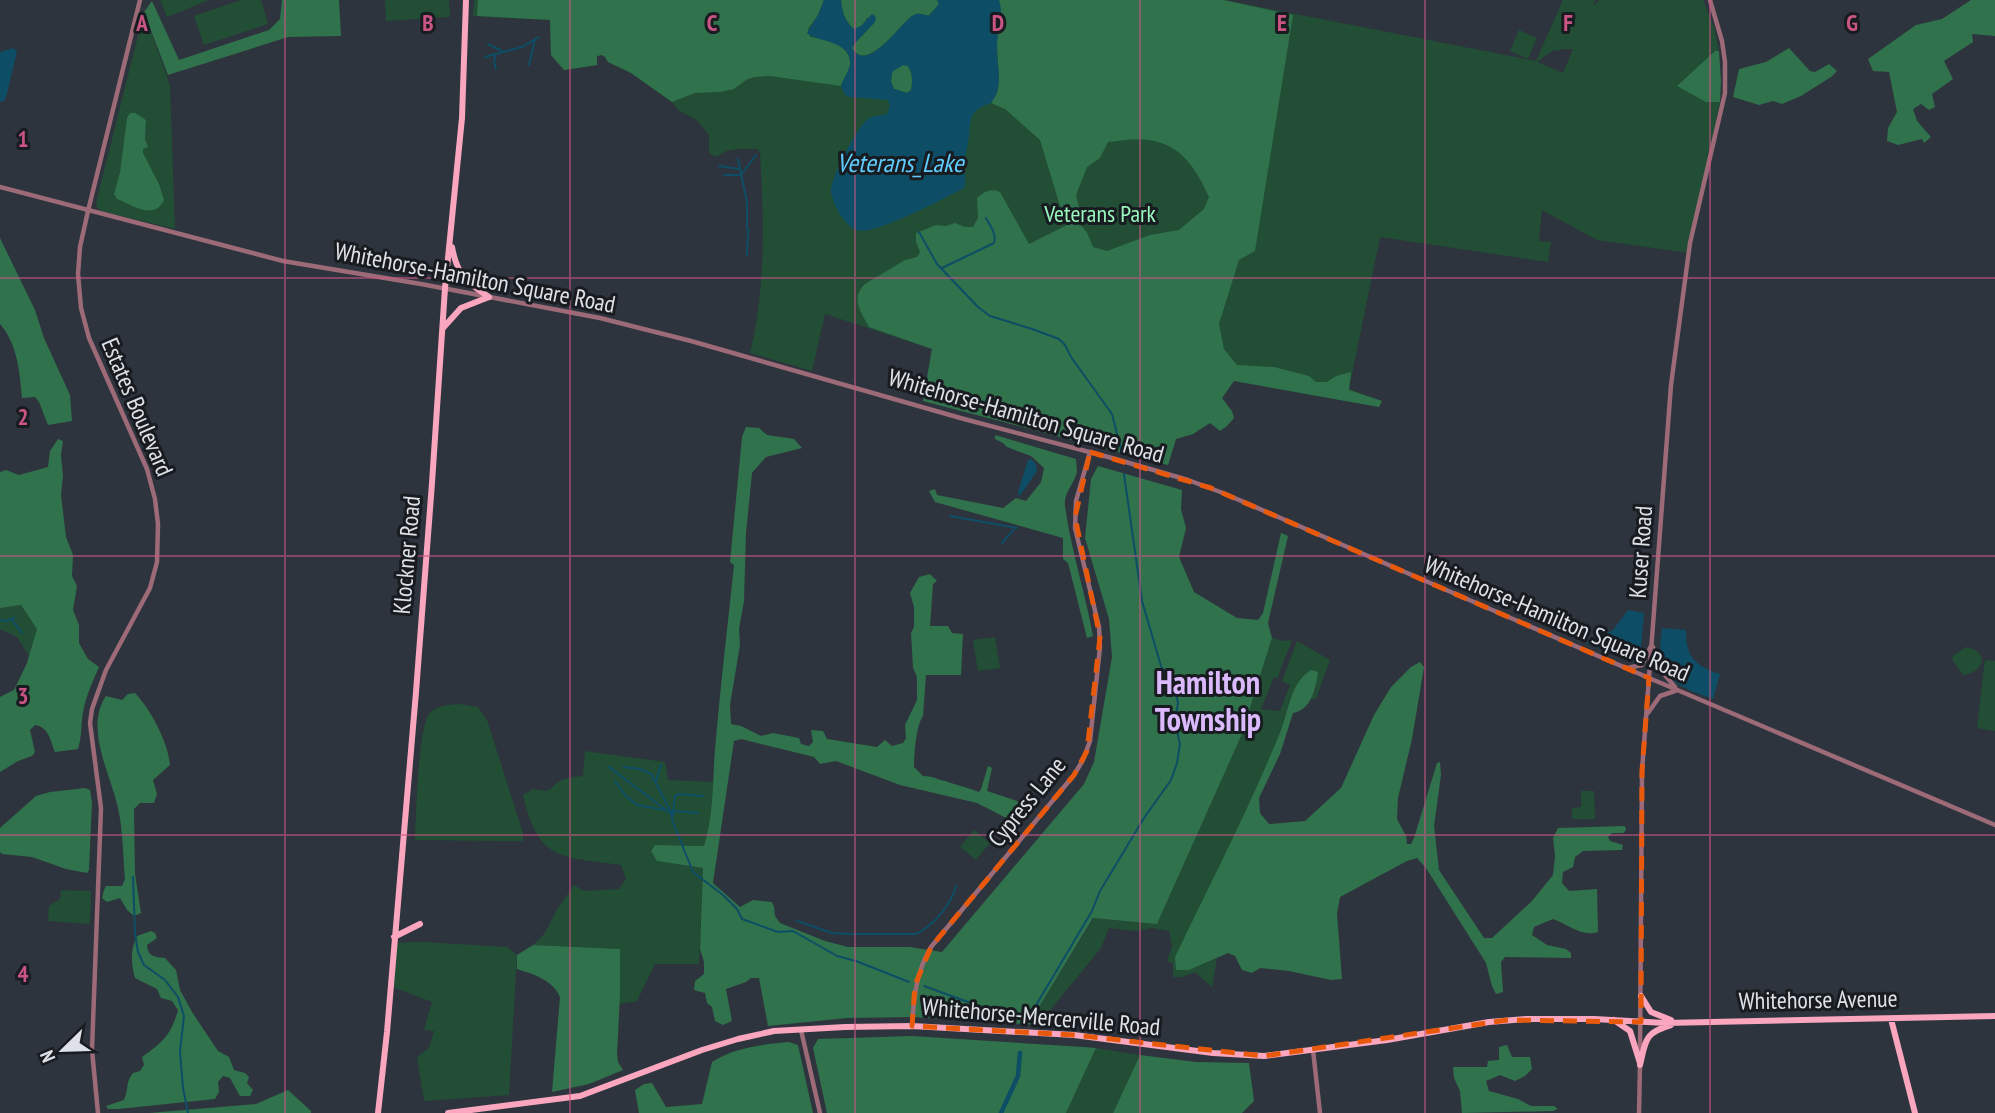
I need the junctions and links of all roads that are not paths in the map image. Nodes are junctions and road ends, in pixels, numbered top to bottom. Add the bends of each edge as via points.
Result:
1 (140, 0) edge
2 (467, 0) edge
3 (1710, 0) edge
4 (0, 187) edge
5 (88, 211) junction
6 (450, 239) junction
7 (445, 288) junction
8 (489, 297) junction
9 (443, 328) junction
10 (1090, 452) junction
11 (1652, 642) junction
12 (1626, 668) junction
13 (1649, 678) junction
14 (1678, 691) junction
15 (1646, 716) junction
16 (1995, 825) edge
17 (420, 924) dead end
18 (394, 937) junction
19 (1641, 996) junction
20 (1995, 1016) edge
21 (1891, 1018) junction
22 (1613, 1019) junction
23 (1641, 1022) junction
24 (1679, 1022) junction
25 (912, 1026) junction
26 (801, 1030) junction
27 (1313, 1050) junction
28 (1640, 1065) junction
29 (98, 1113) edge
30 (378, 1113) edge
31 (448, 1113) edge
32 (820, 1113) edge
33 (1321, 1113) edge
34 (1639, 1113) edge
35 (1915, 1113) edge

1 - 5 street, Estates Boulevard
2 - 6 main road, Klockner Road
3 - 11 street, Kuser Road via 1723,41 1725,93 1687,263 1671,385
4 - 5 street, Whitehorse-Hamilton Square Road
5 - 7 street, Whitehorse-Hamilton Square Road via 283,261
5 - 29 street, Estates Boulevard via 78,274 84,322 147,469 159,537 150,588 106,670 90,723 101,808 92,1050
6 - 7 main road, Klockner Road
6 - 8 main road via 459,271
7 - 8 street, Whitehorse-Hamilton Square Road
7 - 9 main road, Klockner Road
8 - 9 main road via 461,308
8 - 10 street, Whitehorse-Hamilton Square Road via 691,341
9 - 18 main road, Klockner Road
10 - 12 street, Whitehorse-Hamilton Square Road via 1211,488
10 - 25 street, Cypress Lane via 1074,517 1100,637 1087,751 1074,775 931,947 915,985
11 - 12 street via 1642,665
11 - 13 street, Kuser Road
11 - 14 street via 1659,668
12 - 13 street, Whitehorse-Hamilton Square Road
13 - 14 street, Whitehorse-Hamilton Square Road
13 - 15 street, Kuser Road
14 - 15 street via 1660,696
14 - 16 street, Whitehorse-Hamilton Square Road
15 - 19 street, Kuser Road
17 - 18 main road
18 - 30 main road, Klockner Road
19 - 23 street, Kuser Road
19 - 24 main road via 1651,1012
20 - 21 main road, Whitehorse Avenue
21 - 24 main road, Whitehorse Avenue
21 - 35 main road
22 - 23 main road, Whitehorse-Mercerville Road
22 - 27 main road, Whitehorse-Mercerville Road via 1507,1020
22 - 28 main road via 1630,1031
23 - 24 main road, Whitehorse Avenue
23 - 28 street, Kuser Road
24 - 28 main road via 1650,1034
25 - 26 main road, Whitehorse-Mercerville Road
25 - 27 main road, Whitehorse-Mercerville Road via 1083,1035 1230,1055
26 - 31 main road, Whitehorse-Mercerville Road via 774,1031 720,1044 580,1096
26 - 32 street
27 - 33 street
28 - 34 street, Kuser Road

